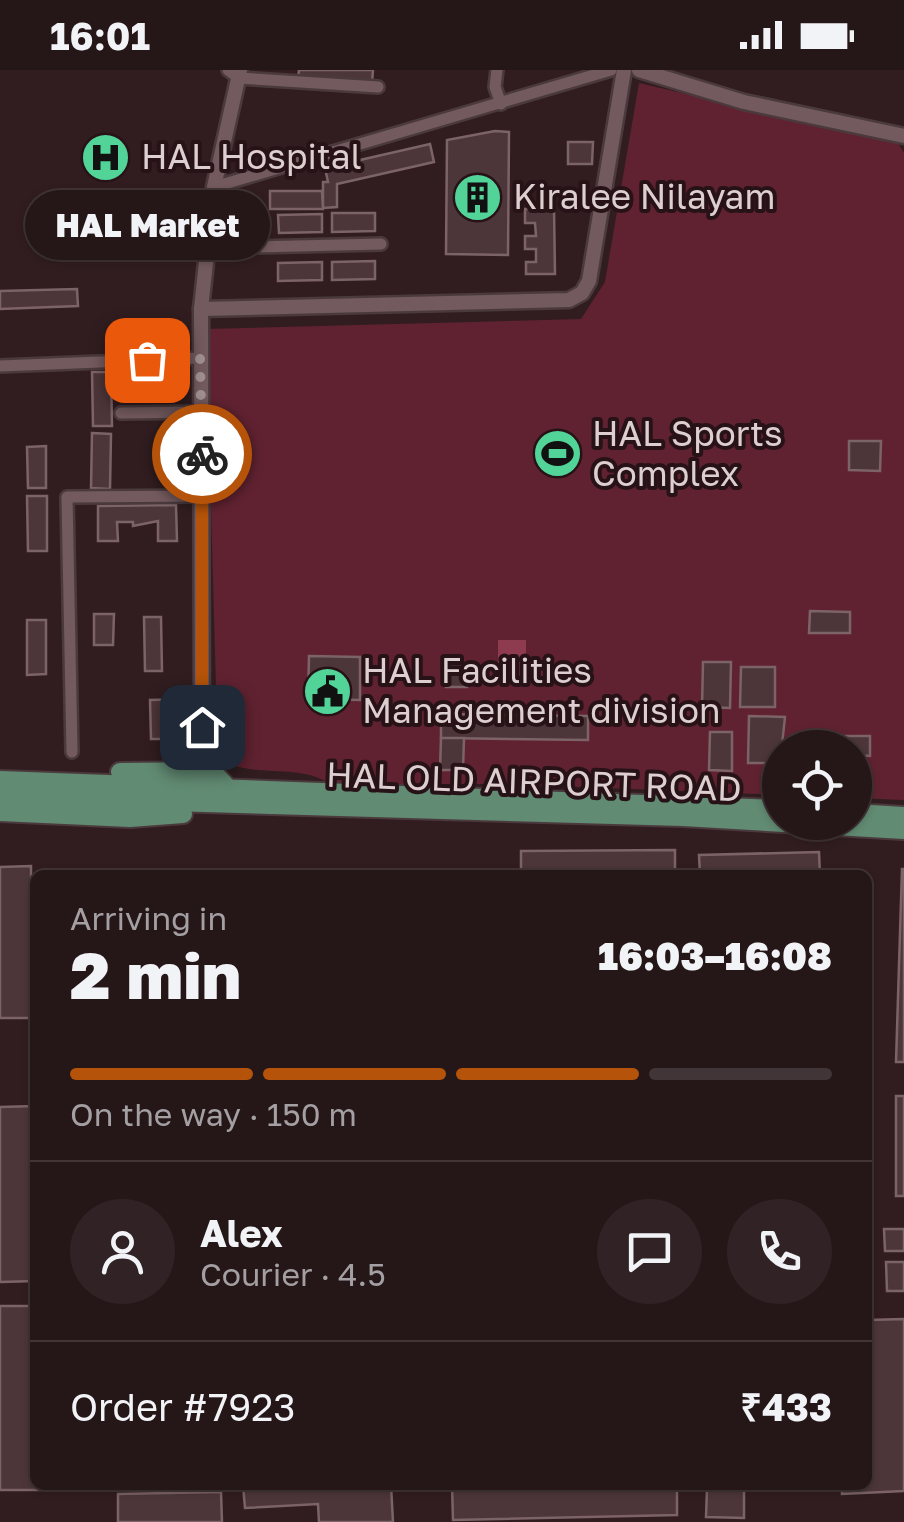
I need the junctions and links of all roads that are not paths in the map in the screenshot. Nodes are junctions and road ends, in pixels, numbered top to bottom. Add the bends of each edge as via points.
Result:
1 (497, 70) edge
2 (610, 70) edge
3 (624, 70) edge
4 (639, 70) edge
5 (236, 73) edge
6 (378, 88) dead end
7 (500, 104) junction
8 (904, 136) edge
9 (214, 188) junction
10 (381, 244) dead end
11 (208, 248) junction
12 (201, 309) junction
13 (200, 358) junction
14 (0, 366) edge
15 (201, 412) junction
16 (121, 414) dead end
17 (202, 496) junction
18 (72, 752) dead end
19 (0, 768) edge
20 (202, 771) junction
21 (0, 780) edge
22 (224, 796) junction
23 (0, 797) edge
24 (762, 809) edge
25 (0, 812) edge
26 (872, 814) edge
27 (904, 816) edge
28 (904, 830) edge

1 - 7 street
2 - 7 street
3 - 12 street via 582,293 569,300
4 - 8 street via 744,102
5 - 6 street
5 - 9 street
7 - 9 street
9 - 11 street
10 - 11 street
11 - 12 street
12 - 13 street
13 - 14 street
13 - 15 street
15 - 16 street
15 - 17 street
17 - 18 street via 67,498
17 - 20 street
19 - 20 main road
20 - 22 main road via 212,771
21 - 22 main road
22 - 23 main road
22 - 24 main road, HAL OLD AIRPORT ROAD
22 - 25 main road via 208,812 130,818
22 - 28 main road, HAL OLD AIRPORT ROAD
26 - 27 main road

